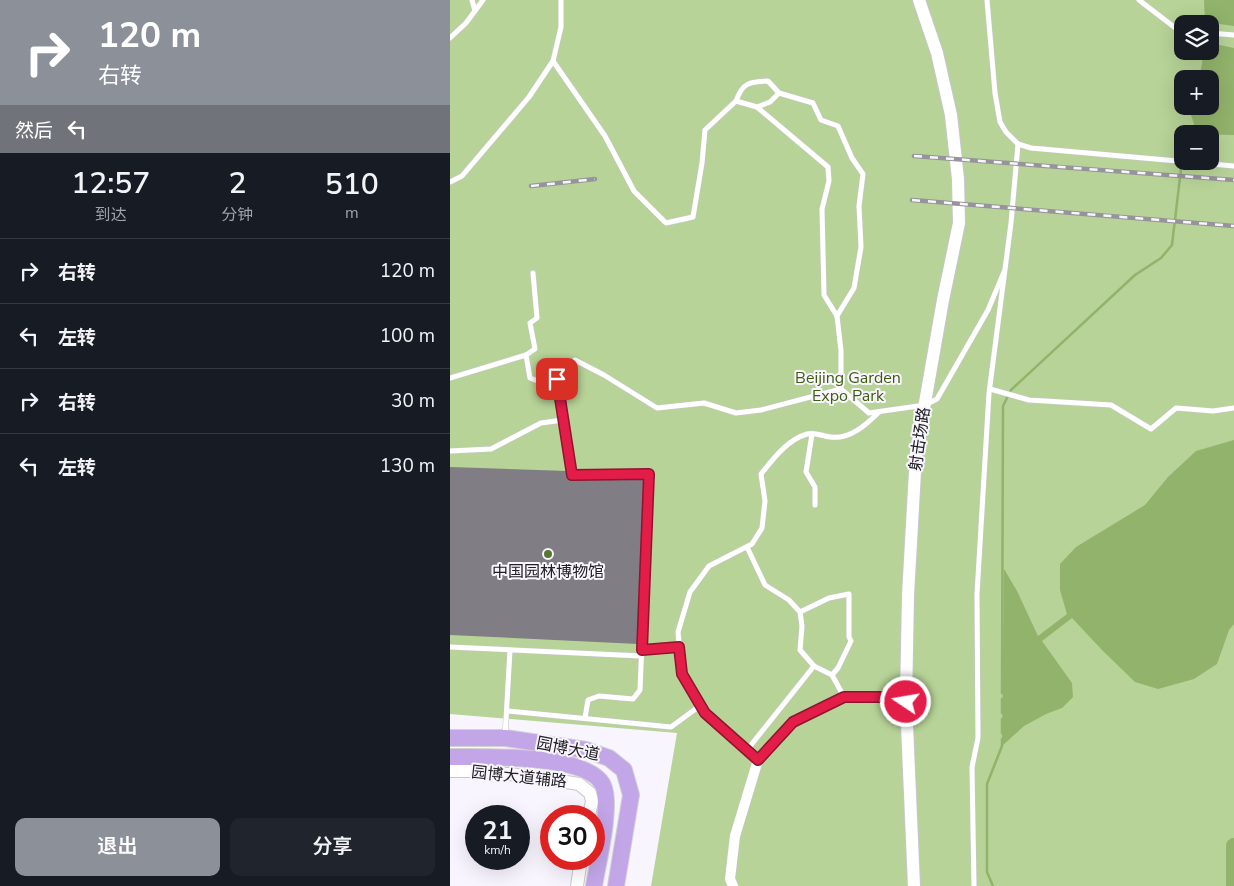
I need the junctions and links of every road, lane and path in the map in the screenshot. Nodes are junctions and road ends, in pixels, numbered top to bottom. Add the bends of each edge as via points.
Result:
1 (472, 0) edge
2 (483, 0) edge
3 (561, 0) edge
4 (919, 0) edge
5 (987, 0) edge
6 (1139, 0) edge
7 (475, 11) junction
8 (1174, 27) edge
9 (1219, 34) edge
10 (1234, 35) edge
11 (450, 38) edge
12 (553, 61) junction
13 (779, 94) junction
14 (736, 101) junction
15 (757, 107) junction
16 (1018, 144) junction
17 (1234, 166) edge
18 (450, 182) edge
19 (1004, 272) junction
20 (534, 273) dead end
21 (837, 316) junction
22 (526, 355) junction
23 (450, 378) edge
24 (558, 383) junction
25 (841, 389) junction
26 (990, 389) junction
27 (925, 404) junction
28 (1234, 408) edge
29 (880, 412) junction
30 (563, 420) junction
31 (812, 434) junction
32 (450, 451) edge
33 (815, 505) dead end
34 (747, 547) junction
35 (800, 612) junction
36 (450, 647) edge
37 (679, 647) junction
38 (510, 650) junction
39 (641, 653) junction
40 (814, 666) junction
41 (832, 675) junction
42 (844, 697) junction
43 (906, 702) junction
44 (700, 705) junction
45 (507, 711) junction
46 (585, 718) junction
47 (450, 738) edge
48 (505, 738) junction
49 (747, 750) junction
50 (450, 757) edge
51 (758, 760) junction
52 (450, 771) edge
53 (591, 805) edge
54 (605, 817) edge
55 (605, 832) edge
56 (624, 840) junction
57 (579, 870) edge
58 (596, 870) edge
59 (577, 886) edge
60 (594, 886) edge
61 (616, 886) edge
62 (733, 886) edge
63 (914, 886) edge
64 (974, 886) edge

1 - 7 lane
2 - 7 lane
3 - 12 lane via 561,27
4 - 27 street, 射击场路 via 937,54 951,115 959,223
5 - 16 lane via 1000,122
6 - 8 lane
7 - 11 lane
9 - 10 lane
12 - 14 lane via 605,136 634,191 666,223 694,217 705,130
12 - 18 lane via 529,97 468,169
13 - 14 lane via 768,81 752,82 741,89
13 - 15 lane
13 - 21 lane via 812,103 821,120 838,126 863,174 859,206 861,247 854,288
14 - 15 lane
15 - 21 lane via 828,167 829,181 822,209 824,295
16 - 17 lane via 1031,148
16 - 19 lane
19 - 26 lane
19 - 27 lane via 988,310 938,399
20 - 22 lane via 537,318 530,324 535,349
21 - 25 lane
22 - 23 lane
22 - 24 lane via 530,378
24 - 25 lane via 557,379 575,360 657,408 704,403 736,413 761,410
24 - 30 lane
25 - 29 lane via 870,413
26 - 28 lane via 1029,400 1111,405 1151,429 1176,408 1213,411
26 - 64 lane via 977,594 978,738 972,767
27 - 29 lane
27 - 43 street, 射击场路 via 916,454
29 - 31 lane via 862,429 849,434 833,438
30 - 32 lane via 541,423 492,449
30 - 39 lane via 572,475 649,474
31 - 33 lane via 806,472 815,487
31 - 34 lane via 784,447 761,474 765,501 762,528
34 - 35 lane via 765,585 789,600
34 - 37 lane via 709,566 690,592 678,632
35 - 40 lane via 800,650
35 - 41 lane via 829,598 848,594 851,642
36 - 38 lane
37 - 39 lane
37 - 44 lane via 682,674
38 - 39 lane
38 - 45 lane
39 - 46 lane via 640,690 633,699 600,696 588,700
40 - 41 lane
40 - 49 lane
41 - 42 lane
42 - 43 street via 883,697
42 - 51 street via 793,722
43 - 63 street, 射击场路
44 - 46 lane via 671,728
44 - 49 lane
45 - 46 lane
45 - 48 lane
47 - 48 main road, 园博大道
48 - 56 main road, 园博大道 via 586,750 609,758 624,770 631,795
49 - 51 lane
50 - 54 main road, 园博大道 via 509,757 574,765 602,782 607,806
51 - 62 street via 734,836 730,879
52 - 53 street, 园博大道辅路 via 530,776 579,784 590,793
55 - 56 main road via 619,830
56 - 61 main road, 园博大道
57 - 59 street
58 - 60 main road, 园博大道

